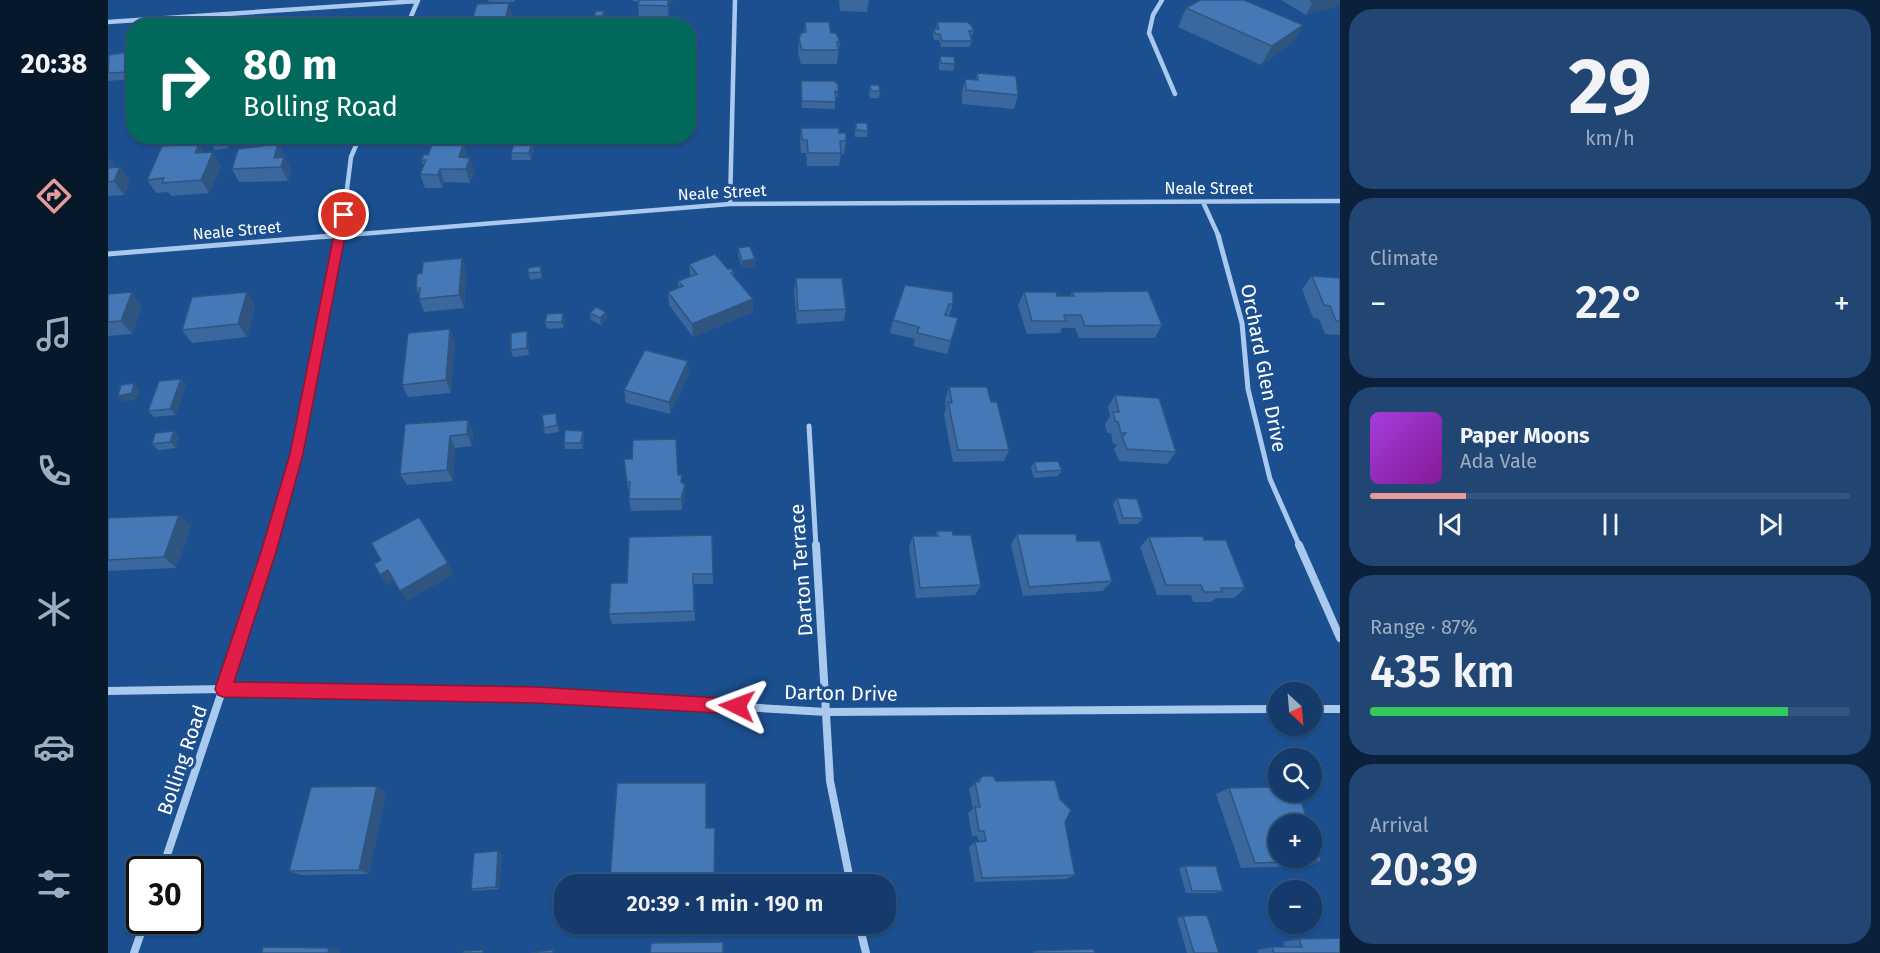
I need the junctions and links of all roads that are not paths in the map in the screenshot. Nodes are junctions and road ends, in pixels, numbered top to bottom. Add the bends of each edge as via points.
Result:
1 (735, 0) edge
2 (1162, 0) edge
3 (418, 1) edge
4 (154, 18) edge
5 (411, 18) edge
6 (126, 20) edge
7 (108, 21) edge
8 (1175, 94) dead end
9 (357, 144) edge
10 (1340, 201) edge
11 (1203, 202) junction
12 (730, 204) junction
13 (341, 235) junction
14 (108, 254) edge
15 (809, 426) dead end
16 (1340, 638) edge
17 (223, 689) junction
18 (108, 691) edge
19 (1268, 709) edge
20 (1322, 709) edge
21 (1340, 709) edge
22 (826, 712) junction
23 (167, 856) edge
24 (849, 874) edge
25 (141, 934) edge
26 (862, 934) edge
27 (134, 953) edge
28 (866, 953) edge

1 - 12 street
2 - 8 street via 1149,33
3 - 4 street
3 - 5 street
6 - 7 street
9 - 13 street, Bolling Road via 351,157
10 - 11 street, Neale Street
11 - 12 street, Neale Street
11 - 16 street, Orchard Glen Drive via 1220,239 1242,323 1248,389 1270,479
12 - 13 street, Neale Street
13 - 14 street, Neale Street
13 - 17 street, Bolling Road via 297,454
15 - 22 street, Darton Terrace
17 - 18 street, Darton Drive
17 - 22 street, Darton Drive via 537,695
17 - 23 street, Bolling Road
19 - 22 street, Darton Drive
20 - 21 street
22 - 24 street, Darton Terrace via 830,781
25 - 27 street
26 - 28 street

